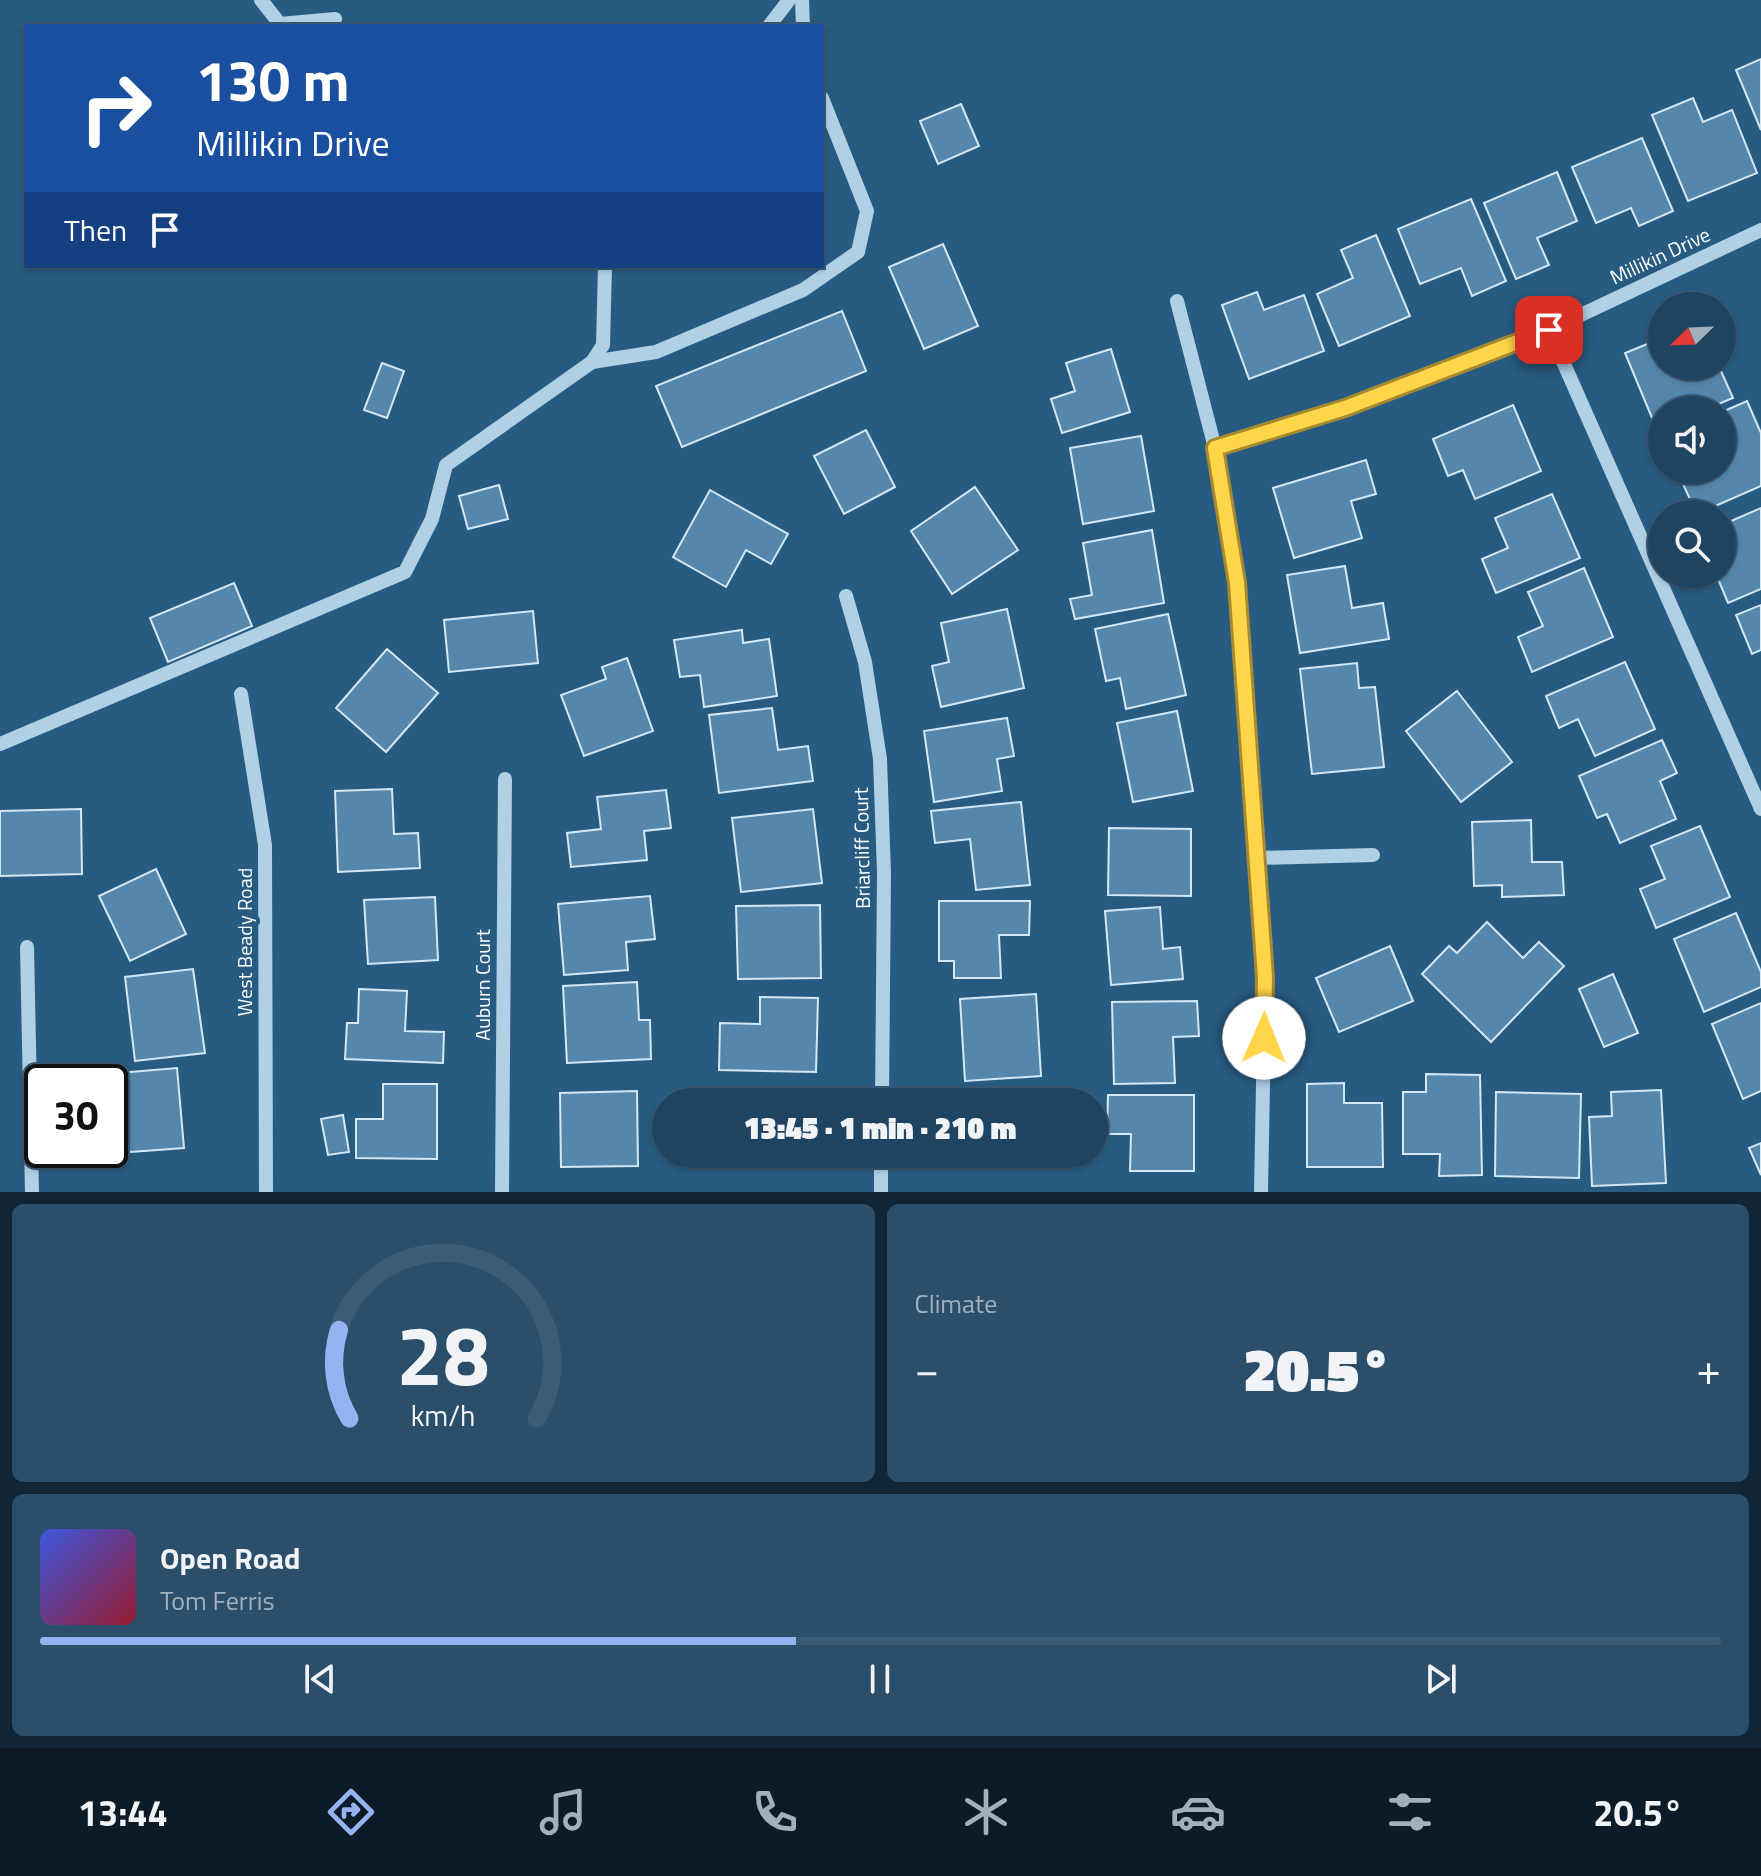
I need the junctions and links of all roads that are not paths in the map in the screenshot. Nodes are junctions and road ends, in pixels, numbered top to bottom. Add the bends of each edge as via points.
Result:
1 (261, 0) edge
2 (789, 0) edge
3 (802, 0) edge
4 (335, 19) dead end
5 (771, 24) edge
6 (803, 24) edge
7 (824, 103) edge
8 (1761, 230) edge
9 (605, 268) edge
10 (1177, 301) dead end
11 (1549, 330) junction
12 (592, 362) junction
13 (1215, 448) junction
14 (846, 596) dead end
15 (241, 694) dead end
16 (0, 744) edge
17 (505, 779) dead end
18 (1761, 809) edge
19 (1373, 855) dead end
20 (1256, 858) junction
21 (27, 947) dead end
22 (882, 1088) edge
23 (881, 1168) edge
24 (32, 1192) edge
25 (266, 1192) edge
26 (502, 1192) edge
27 (881, 1192) edge
28 (1261, 1192) edge

1 - 4 street via 280,24
2 - 5 street
3 - 6 street
7 - 12 street via 867,211 858,252 803,290 656,352
8 - 11 street, Millikin Drive
9 - 12 street via 603,345
10 - 13 street
11 - 13 street, Millikin Drive via 1345,408
11 - 18 street
12 - 16 street via 446,465 432,519 405,572
13 - 20 street via 1237,583
14 - 22 street, Briarcliff Court via 865,662 880,759
15 - 25 street, West Beady Road via 265,845
17 - 26 street, Auburn Court
19 - 20 street
20 - 28 street via 1265,977
21 - 24 street
23 - 27 street

